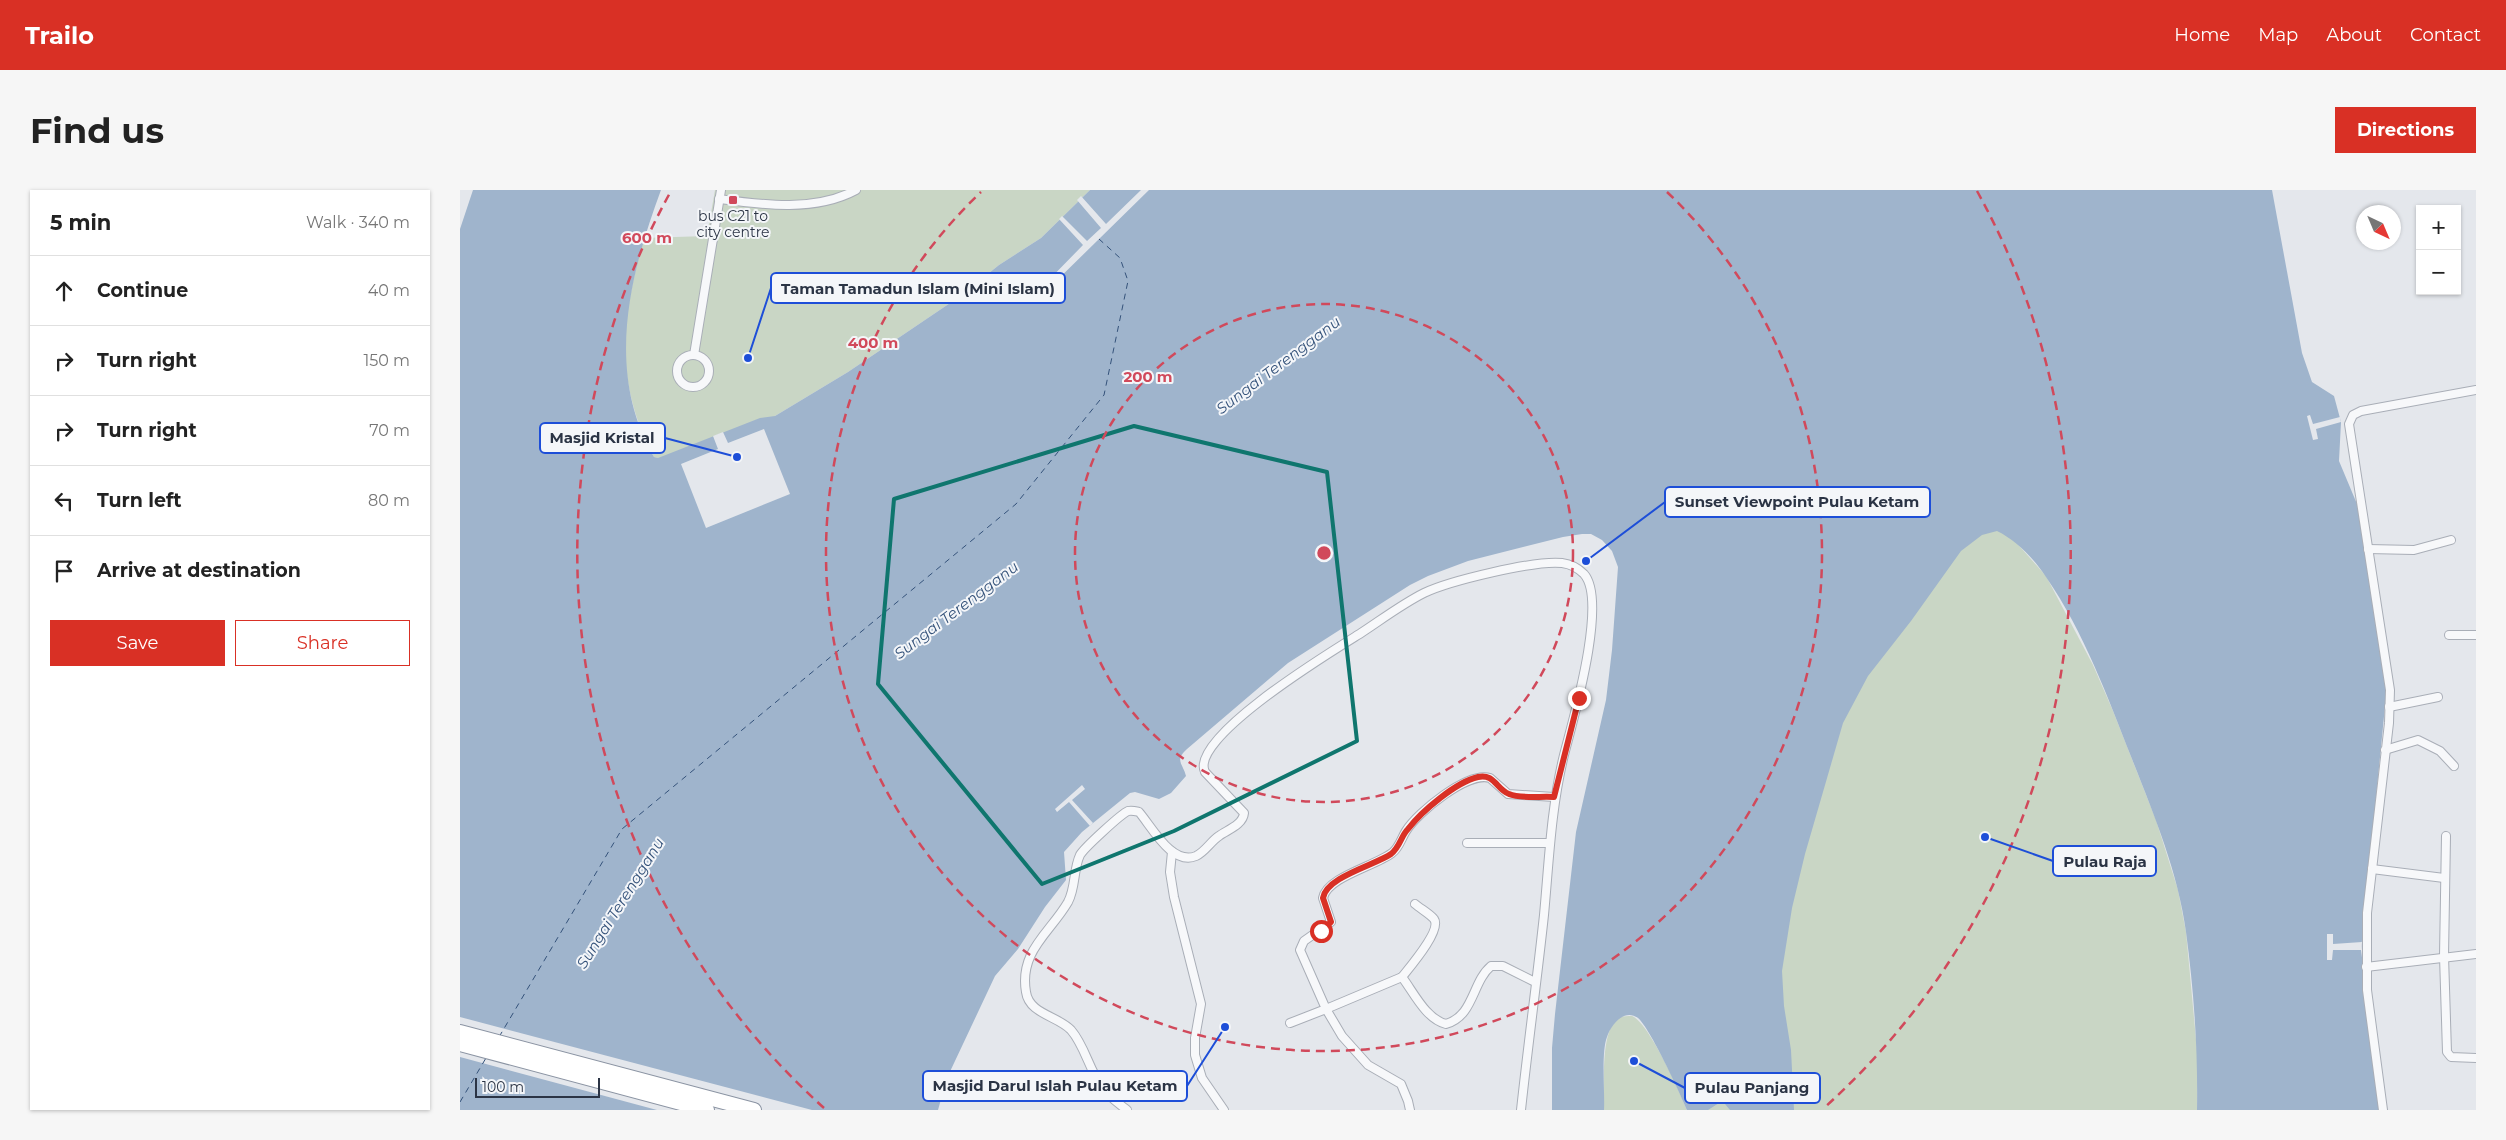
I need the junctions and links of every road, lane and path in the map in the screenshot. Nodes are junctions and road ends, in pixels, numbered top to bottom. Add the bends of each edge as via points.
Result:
1 (856, 190) edge
2 (720, 194) edge
3 (694, 355) junction
4 (2476, 390) edge
5 (2451, 540) dead end
6 (2368, 549) junction
7 (2448, 635) dead end
8 (2476, 635) edge
9 (2438, 697) dead end
10 (2390, 707) junction
11 (2386, 746) junction
12 (2454, 766) dead end
13 (1554, 797) junction
14 (2446, 836) dead end
15 (1466, 843) dead end
16 (1549, 843) junction
17 (1172, 852) junction
18 (2372, 869) junction
19 (2444, 878) junction
20 (1415, 904) dead end
21 (2476, 954) edge
22 (2444, 956) junction
23 (2366, 967) junction
24 (1402, 977) junction
25 (1535, 982) junction
26 (1326, 1009) junction
27 (1290, 1023) dead end
28 (460, 1032) edge
29 (460, 1044) edge
30 (2476, 1058) edge
31 (707, 1110) edge
32 (754, 1110) edge
33 (1127, 1110) edge
34 (1224, 1110) edge
35 (1410, 1110) edge
36 (1521, 1110) edge
37 (2383, 1110) edge

1 - 2 street via 825,201 789,206
2 - 3 street
3 - 3 street via 704,359 709,372 700,384 691,386 679,378 677,369 685,357
4 - 6 street via 2361,411 2350,419 2348,424
5 - 6 street via 2414,550
6 - 10 street via 2389,676
7 - 8 street
9 - 10 street
10 - 11 street
11 - 12 street via 2418,740 2440,751
11 - 18 street
13 - 16 street
13 - 17 street via 1579,698 1593,602 1583,573 1570,565 1553,563 1465,580 1423,594 1263,698 1217,741 1202,766 1241,809 1244,818 1197,856 1183,857
13 - 26 street via 1512,795 1504,792 1490,778 1477,777 1422,813 1393,852 1327,889 1323,898 1331,922 1304,941 1300,950
14 - 19 street
15 - 16 street
16 - 25 street
17 - 33 street via 1139,812 1123,814 1082,852 1069,900 1036,943 1026,966 1028,999 1038,1010 1058,1019 1071,1030 1101,1086
17 - 34 street via 1170,872 1174,897 1200,1004 1195,1055 1204,1082
18 - 19 street
18 - 23 street
19 - 22 street
20 - 24 street via 1436,924 1430,939
21 - 22 street
22 - 23 street
22 - 30 street via 2447,1052 2451,1057
23 - 37 street via 2372,1045
24 - 25 street via 1434,1018 1446,1024 1464,1012 1491,966 1503,966
24 - 26 street
25 - 36 street
26 - 27 street
26 - 35 street via 1342,1036 1368,1065 1401,1084
28 - 32 highway
29 - 31 highway

